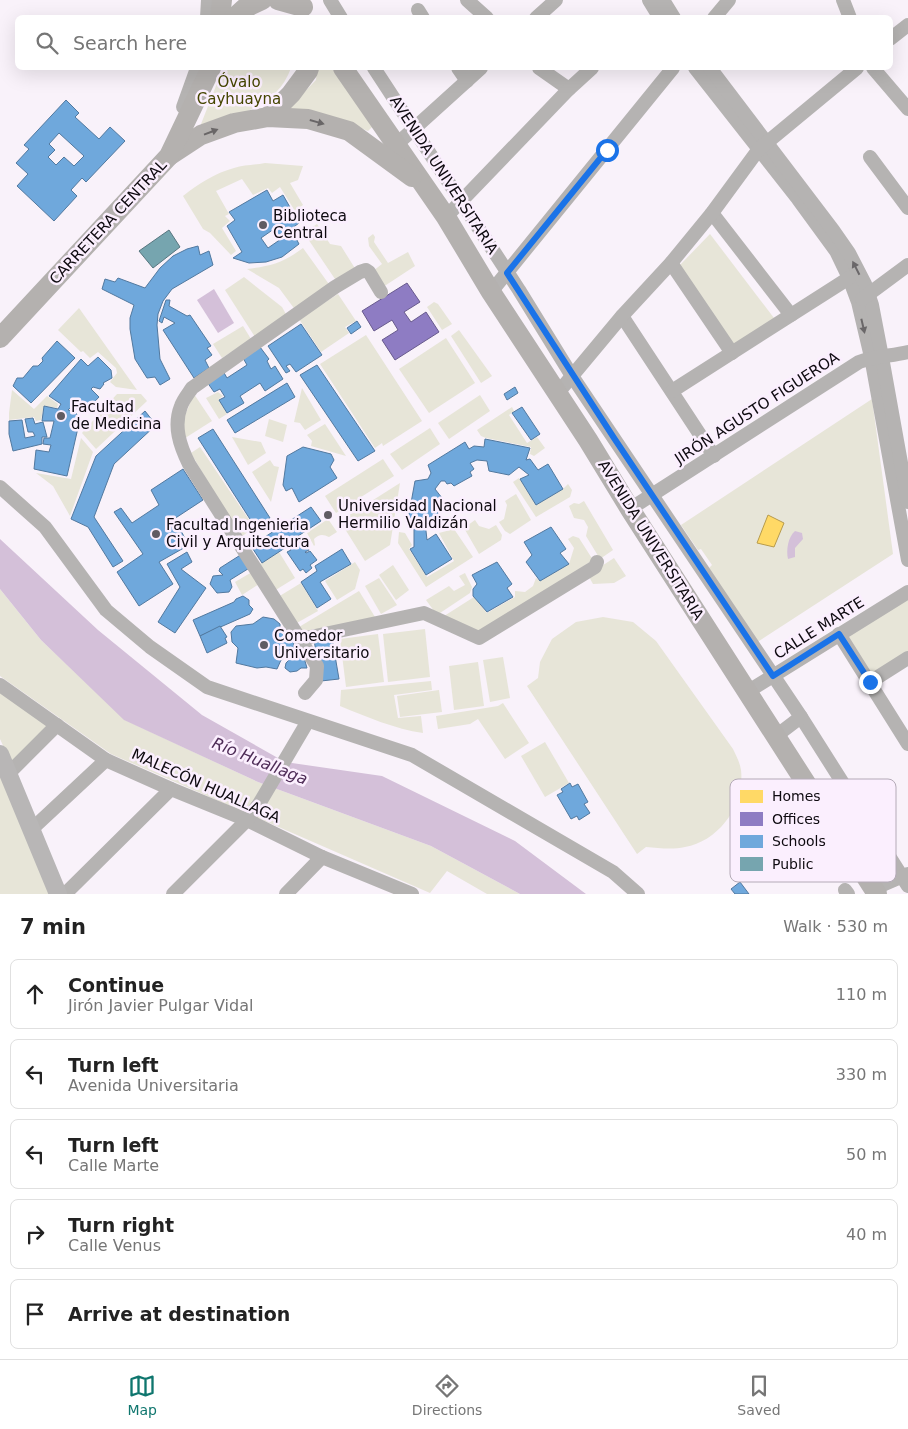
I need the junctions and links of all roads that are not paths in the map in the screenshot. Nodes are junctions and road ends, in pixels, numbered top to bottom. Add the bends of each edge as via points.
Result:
1 (208, 0) edge
2 (222, 0) edge
3 (262, 0) edge
4 (278, 0) edge
5 (330, 0) edge
6 (467, 0) edge
7 (556, 0) edge
8 (649, 0) edge
9 (663, 0) edge
10 (729, 0) edge
11 (842, 0) edge
12 (306, 6) edge
13 (207, 15) edge
14 (220, 15) edge
15 (237, 15) edge
16 (339, 15) edge
17 (484, 15) edge
18 (539, 15) edge
19 (656, 15) edge
20 (672, 15) edge
21 (716, 15) edge
22 (849, 15) edge
23 (908, 24) edge
24 (893, 36) edge
25 (195, 70) edge
26 (210, 70) edge
27 (308, 70) edge
28 (343, 70) edge
29 (375, 70) edge
30 (459, 70) edge
31 (479, 70) edge
32 (542, 70) edge
33 (590, 70) edge
34 (671, 70) edge
35 (697, 70) edge
36 (711, 70) edge
37 (855, 70) edge
38 (875, 70) edge
39 (467, 81) junction
40 (569, 89) junction
41 (908, 109) edge
42 (268, 117) junction
43 (414, 130) junction
44 (396, 144) junction
45 (763, 146) junction
46 (169, 156) junction
47 (870, 157) dead end
48 (423, 185) junction
49 (461, 201) junction
50 (908, 208) edge
51 (712, 213) junction
52 (446, 217) junction
53 (671, 263) junction
54 (908, 265) edge
55 (507, 273) junction
56 (849, 278) junction
57 (382, 292) dead end
58 (491, 292) junction
59 (863, 298) junction
60 (791, 315) junction
61 (622, 316) junction
62 (0, 338) edge
63 (908, 352) edge
64 (732, 354) junction
65 (877, 357) junction
66 (572, 376) junction
67 (672, 391) junction
68 (557, 394) junction
69 (714, 456) junction
70 (0, 486) edge
71 (652, 495) junction
72 (908, 502) edge
73 (630, 509) junction
74 (908, 560) edge
75 (597, 562) dead end
76 (908, 592) edge
77 (839, 634) junction
78 (301, 639) junction
79 (908, 658) edge
80 (773, 676) junction
81 (870, 682) junction
82 (0, 685) edge
83 (747, 692) junction
84 (305, 693) dead end
85 (801, 717) junction
86 (308, 720) junction
87 (57, 725) junction
88 (776, 736) junction
89 (908, 744) edge
90 (0, 754) edge
91 (106, 760) junction
92 (8, 774) junction
93 (803, 779) edge
94 (841, 779) edge
95 (171, 789) junction
96 (247, 820) junction
97 (32, 828) junction
98 (322, 857) junction
99 (896, 864) edge
100 (906, 879) edge
101 (875, 891) edge
102 (178, 892) edge
103 (389, 892) edge
104 (58, 894) edge
105 (65, 894) edge
106 (286, 894) edge
107 (412, 894) edge
108 (638, 894) edge

1 - 13 street
2 - 14 highway
3 - 15 highway
4 - 12 highway
5 - 16 street
6 - 17 street
7 - 18 street
8 - 19 street
9 - 20 street
10 - 21 street
11 - 22 street
23 - 24 street
25 - 46 street
26 - 46 highway, CARRETERA CENTRAL
27 - 42 highway
28 - 44 highway
29 - 43 street, AVENIDA UNIVERSITARIA
30 - 39 street
31 - 39 street
32 - 40 street
33 - 40 street
34 - 55 street
35 - 45 street
36 - 45 street
37 - 45 street
38 - 41 street
39 - 43 street
40 - 49 street
46 -> 42 highway via 201,135 234,123
42 -> 48 highway via 308,119 349,131
43 - 44 street
43 - 49 street, AVENIDA UNIVERSITARIA
44 - 48 highway
45 - 51 street
45 - 56 street via 836,252
59 -> 45 street via 865,284 834,230
46 - 62 highway, CARRETERA CENTRAL
47 - 50 street
48 - 52 highway, AVENIDA UNIVERSITARIA
49 - 52 street
49 - 55 street, AVENIDA UNIVERSITARIA
51 - 53 street
51 - 60 street
52 - 58 highway, AVENIDA UNIVERSITARIA
53 - 61 street
53 - 64 street
54 - 59 street
55 - 58 street
55 - 66 street, AVENIDA UNIVERSITARIA
56 - 59 street
56 - 60 street
57 - 78 street via 369,272 360,272 192,388 181,406 180,446
58 - 68 highway, AVENIDA UNIVERSITARIA
59 - 65 street
60 - 64 street
61 - 66 street
61 - 67 street
63 - 65 street, JIRÓN AGUSTO FIGUEROA
64 - 67 street
65 - 69 street, JIRÓN AGUSTO FIGUEROA via 859,362
65 - 72 street
65 - 74 street
66 - 68 street
66 - 71 street, AVENIDA UNIVERSITARIA
67 - 69 street
68 - 73 highway, AVENIDA UNIVERSITARIA
69 - 71 street, JIRÓN AGUSTO FIGUEROA
70 - 86 street via 45,527 106,610 150,647 207,687
71 - 73 street, JIRÓN AGUSTO FIGUEROA
71 - 80 street, AVENIDA UNIVERSITARIA
73 - 83 highway, AVENIDA UNIVERSITARIA
75 - 78 street via 595,567 479,638 424,613
76 - 77 street, CALLE MARTE
77 - 80 street, CALLE MARTE
77 - 81 street
78 - 84 street via 318,666 316,680
79 - 81 street
80 - 83 street, CALLE MARTE
80 - 85 street, AVENIDA UNIVERSITARIA
81 - 89 street
82 - 87 street, MALECÓN HUALLAGA
83 - 88 highway, AVENIDA UNIVERSITARIA
85 - 88 street
85 - 94 street, AVENIDA UNIVERSITARIA
86 - 96 street
86 - 108 street via 412,755 612,872
87 - 91 street, MALECÓN HUALLAGA
87 - 92 street
88 - 93 highway, AVENIDA UNIVERSITARIA
90 - 92 main road
91 - 95 street, MALECÓN HUALLAGA
91 - 97 street
92 - 97 main road
95 - 96 street, MALECÓN HUALLAGA
95 - 105 street
96 - 98 street, MALECÓN HUALLAGA
96 - 102 street
97 - 104 main road
98 - 103 street, MALECÓN HUALLAGA
98 - 106 street
99 - 100 street, AVENIDA UNIVERSITARIA
100 - 101 street
103 - 107 street, MALECÓN HUALLAGA

